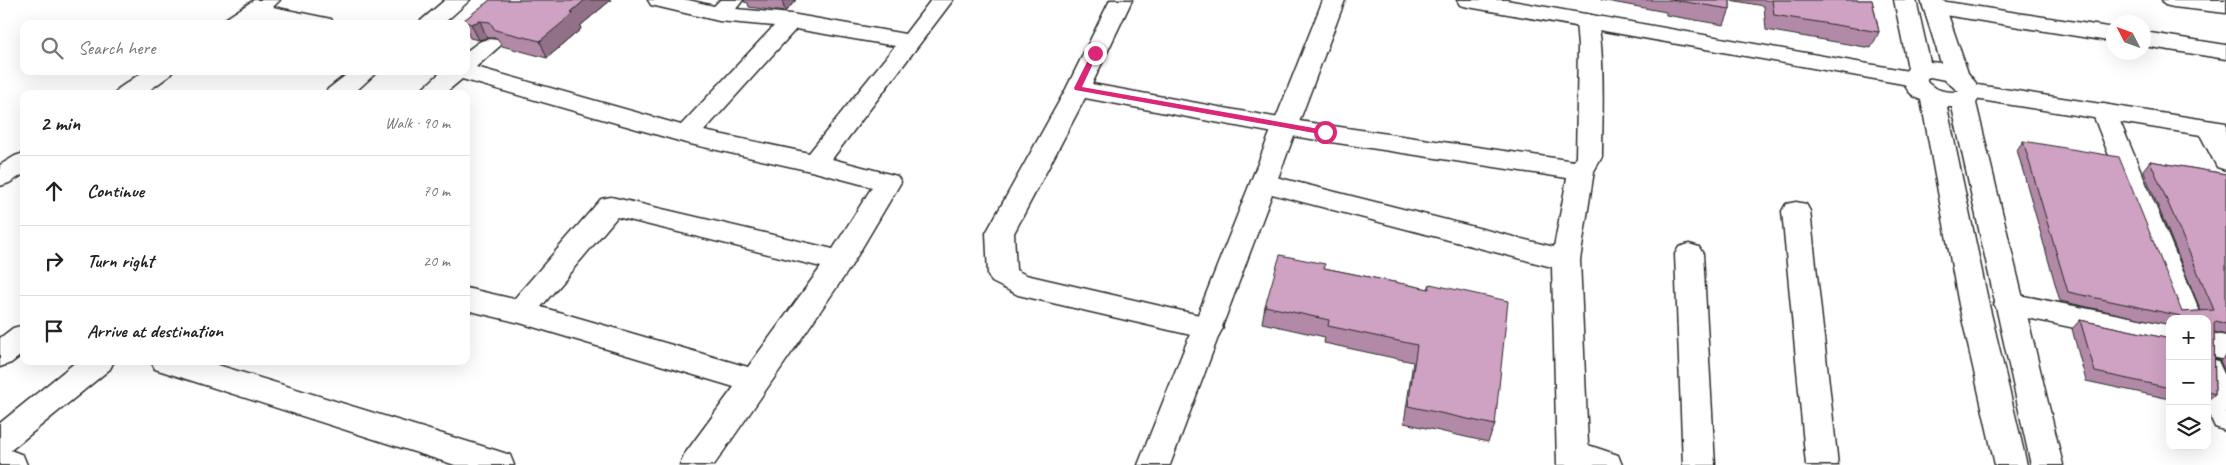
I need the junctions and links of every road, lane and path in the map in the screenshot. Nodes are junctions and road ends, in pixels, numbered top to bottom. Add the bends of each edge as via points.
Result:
1 (459, 0) edge
2 (659, 0) edge
3 (942, 0) edge
4 (1121, 0) edge
5 (1334, 0) edge
6 (1468, 0) edge
7 (1904, 0) edge
8 (2173, 0) edge
9 (1933, 3) edge
10 (261, 5) edge
11 (2226, 6) edge
12 (726, 7) edge
13 (239, 20) edge
14 (310, 20) edge
15 (433, 20) edge
16 (792, 21) junction
17 (1587, 21) junction
18 (2106, 33) edge
19 (2151, 40) edge
20 (911, 42) junction
21 (489, 45) edge
22 (2226, 52) edge
23 (470, 61) edge
24 (470, 73) edge
25 (155, 75) edge
26 (361, 75) edge
27 (452, 75) edge
28 (1922, 82) junction
29 (1078, 88) junction
30 (1964, 89) junction
31 (133, 90) edge
32 (342, 90) edge
33 (434, 90) edge
34 (2104, 112) junction
35 (1285, 127) junction
36 (2218, 130) edge
37 (686, 135) junction
38 (2226, 161) edge
39 (815, 163) junction
40 (20, 165) edge
41 (1581, 171) junction
42 (0, 178) edge
43 (1264, 183) junction
44 (1796, 211) dead end
45 (1689, 254) dead end
46 (1566, 260) junction
47 (840, 261) junction
48 (470, 300) edge
49 (2010, 304) junction
50 (520, 312) junction
51 (2186, 315) edge
52 (1208, 328) junction
53 (2166, 336) edge
54 (20, 339) edge
55 (2211, 345) edge
56 (2226, 348) edge
57 (0, 355) edge
58 (94, 365) edge
59 (179, 365) edge
60 (2211, 379) edge
61 (755, 381) junction
62 (2226, 418) edge
63 (0, 442) edge
64 (0, 460) edge
65 (1573, 460) edge
66 (11, 465) edge
67 (498, 465) edge
68 (696, 465) edge
69 (1154, 465) edge
70 (1606, 465) edge
71 (1699, 465) edge
72 (1822, 465) edge
73 (2011, 465) edge
74 (2047, 465) edge

1 - 15 street
2 - 12 street
3 - 20 street
4 - 29 street
5 - 35 street
6 - 17 street
7 - 28 street via 1914,32
8 - 11 street
9 - 18 street
9 - 30 street
10 - 13 street
10 - 14 street
12 - 16 street
16 - 20 street
16 - 37 street
17 - 28 street
17 - 41 street via 1590,48 1589,157
19 - 22 street
20 - 39 street
21 - 23 street
24 - 37 street
25 - 31 street
26 - 32 street
27 - 33 street
28 - 30 street via 1954,101
28 - 73 street
29 - 35 street
29 - 52 street via 1000,234 1002,275 1018,284
30 - 34 street
30 - 49 street
34 - 36 street
34 - 51 street
35 - 41 street
35 - 43 street
36 - 38 street
37 - 39 street
39 - 47 street via 888,182
40 - 42 street
41 - 46 street
43 - 46 street
43 - 52 street
44 - 72 street
45 - 71 street
46 - 65 street
47 - 50 street via 611,206
47 - 61 street
48 - 50 street
49 - 53 street
49 - 74 street
50 - 61 street
52 - 69 street
54 - 57 street
55 - 56 street
58 - 63 street
59 - 67 street
60 - 62 street
61 - 68 street
64 - 66 street
65 - 70 street

